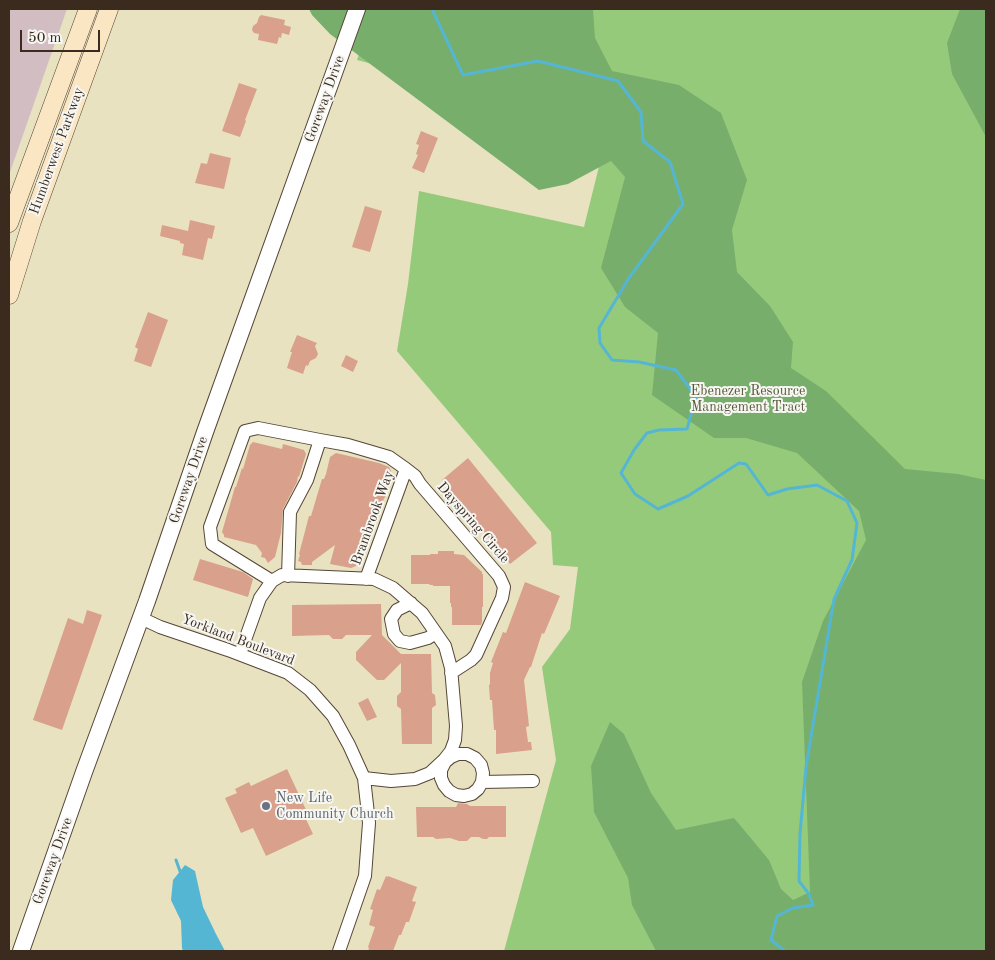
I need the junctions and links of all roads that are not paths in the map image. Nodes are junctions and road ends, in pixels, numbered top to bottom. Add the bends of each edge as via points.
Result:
1 (88, 9) edge
2 (109, 9) edge
3 (358, 9) edge
4 (9, 223) edge
5 (9, 295) edge
6 (320, 440) junction
7 (406, 469) junction
8 (288, 576) junction
9 (366, 579) junction
10 (272, 581) junction
11 (411, 604) junction
12 (141, 618) junction
13 (436, 633) junction
14 (240, 654) junction
15 (451, 673) junction
16 (453, 754) junction
17 (440, 771) junction
18 (364, 778) junction
19 (533, 781) dead end
20 (482, 782) junction
21 (21, 951) edge
22 (339, 951) edge

1 - 4 main road, Humberwest Parkway
2 - 5 main road, Humberwest Parkway via 32,221
3 - 12 street, Goreway Drive
6 - 7 street, Brambrook Way via 389,457
6 - 8 street via 307,480 290,512
6 - 10 street, Brambrook Way via 258,428 245,432 210,527 212,544
7 - 9 street, Brambrook Way
7 - 15 street, Dayspring Circle via 499,576 504,587 476,654
8 - 9 street
8 - 10 street via 282,575
9 - 11 street via 374,579 393,588
10 - 14 street via 260,598
11 - 13 street
11 - 13 street via 398,610 392,619 394,634 400,641 410,642
12 - 14 street, Yorkland Boulevard
12 - 21 street, Goreway Drive
13 - 15 street via 445,646
14 - 18 street, Yorkland Boulevard via 288,673 310,690 333,716
15 - 16 street via 456,726
16 - 17 street via 444,760
16 - 20 street via 467,754 475,758 483,773
17 - 18 street via 415,779
17 - 20 street via 444,785 456,795 472,794
18 - 22 street, Yorkland Boulevard via 369,823 365,876
19 - 20 street

